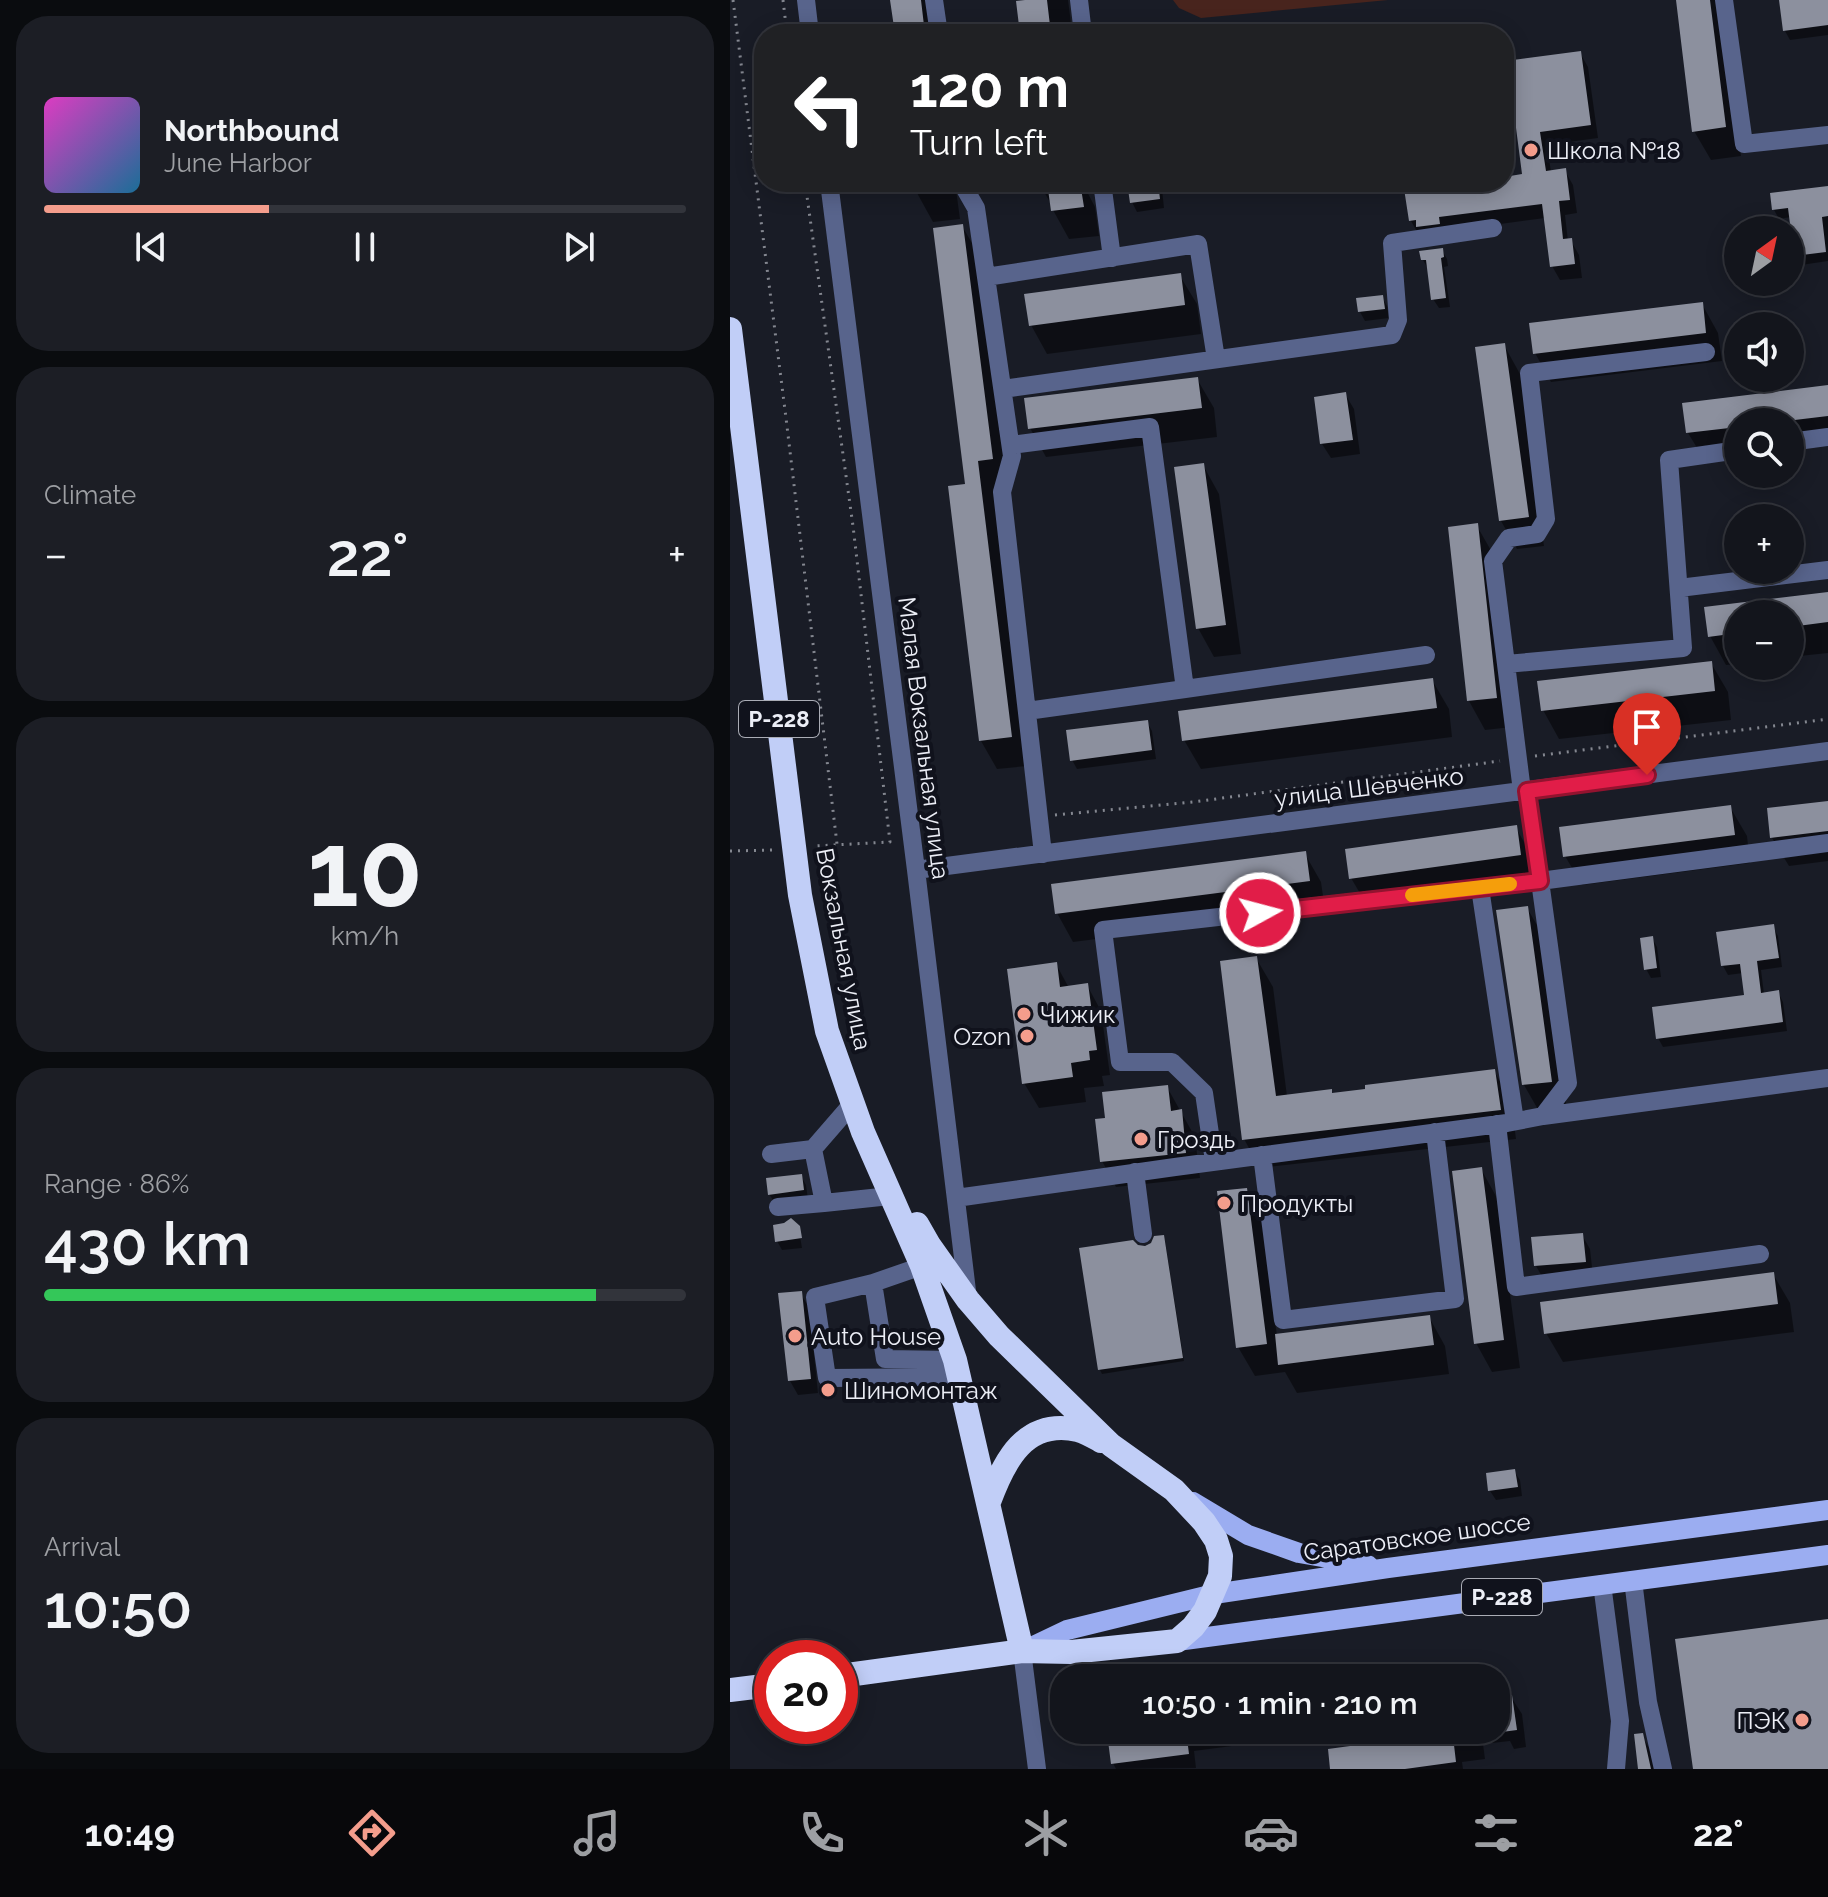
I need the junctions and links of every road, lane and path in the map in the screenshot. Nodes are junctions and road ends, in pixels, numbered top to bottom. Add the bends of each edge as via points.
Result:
1 (733, 0) edge
2 (783, 0) edge
3 (806, 0) edge
4 (934, 0) edge
5 (1079, 0) edge
6 (1724, 0) edge
7 (786, 24) edge
8 (809, 24) edge
9 (938, 24) edge
10 (1082, 24) edge
11 (1828, 135) edge
12 (754, 168) edge
13 (757, 192) edge
14 (806, 192) edge
15 (830, 192) edge
16 (967, 192) edge
17 (1103, 192) edge
18 (1493, 228) dead end
19 (1112, 258) junction
20 (986, 277) junction
21 (730, 329) edge
22 (1706, 352) dead end
23 (1216, 359) junction
24 (1003, 389) junction
25 (1828, 437) edge
26 (1804, 440) edge
27 (1011, 445) junction
28 (1724, 452) edge
29 (1828, 570) edge
30 (1679, 588) junction
31 (1426, 655) dead end
32 (1506, 664) junction
33 (1185, 689) junction
34 (1027, 711) junction
35 (1828, 719) edge
36 (1828, 751) edge
37 (1517, 759) junction
38 (1524, 791) junction
39 (1039, 816) junction
40 (1828, 843) edge
41 (837, 844) junction
42 (794, 847) junction
43 (730, 851) edge
44 (1043, 854) junction
45 (916, 870) junction
46 (1540, 881) junction
47 (1480, 888) junction
48 (1828, 1078) edge
49 (852, 1104) junction
50 (1543, 1116) junction
51 (1506, 1123) junction
52 (863, 1132) junction
53 (1435, 1132) junction
54 (813, 1149) junction
55 (771, 1154) dead end
56 (1262, 1155) junction
57 (1214, 1161) junction
58 (1135, 1172) junction
59 (890, 1196) junction
60 (956, 1198) junction
61 (824, 1203) junction
62 (778, 1207) dead end
63 (1143, 1234) dead end
64 (1760, 1254) dead end
65 (922, 1266) junction
66 (873, 1283) junction
67 (968, 1300) junction
68 (958, 1369) junction
69 (1111, 1445) junction
70 (1174, 1490) junction
71 (989, 1502) junction
72 (1828, 1510) edge
73 (1828, 1555) edge
74 (1388, 1568) junction
75 (1633, 1580) junction
76 (1602, 1584) junction
77 (1214, 1594) junction
78 (1177, 1641) junction
79 (1022, 1651) junction
80 (858, 1674) edge
81 (754, 1687) edge
82 (730, 1690) edge
83 (1037, 1769) edge
84 (1616, 1769) edge
85 (1663, 1769) edge

1 - 12 path
2 - 7 path
3 - 8 street
4 - 9 street
5 - 10 street
6 - 11 street via 1744,144
13 - 41 path
14 - 41 path via 890,842
15 - 45 street, Малая Вокзальная улица
16 - 20 street via 976,208
17 - 19 street
18 - 23 street via 1392,243 1398,320 1392,335
19 - 20 street
19 - 23 street via 1198,244
20 - 24 street
21 - 42 highway, Вокзальная улица / Р-228
22 - 32 street via 1529,373 1546,519 1537,534 1509,538 1493,561
23 - 24 street
24 - 27 street
25 - 26 street
27 - 33 street via 1150,427
27 - 34 street via 1002,492
28 - 30 street via 1669,460
29 - 30 street
30 - 32 street via 1683,648
31 - 33 street
32 - 37 street
33 - 34 street
34 - 39 street
35 - 37 path
36 - 38 street, улица Шевченко
37 - 38 street
37 - 39 path via 1193,802
38 - 44 street, улица Шевченко
38 - 46 street
39 - 44 street
40 - 46 street
41 - 42 path
42 - 43 path
42 - 49 highway, Вокзальная улица / Р-228 via 827,1031
44 - 45 street, улица Шевченко
45 - 60 street, Малая Вокзальная улица
46 - 47 street
46 - 50 street via 1568,1083
47 - 51 street
47 - 57 street via 1103,930 1120,1062 1172,1062 1204,1093
48 - 50 street
49 - 52 highway, Вокзальная улица / Р-228
49 - 54 street
50 - 51 street
51 - 53 street
51 - 64 street via 1516,1287
52 - 59 highway, Вокзальная улица / Р-228
52 - 67 highway, Р-228
53 - 56 street
53 - 56 street via 1455,1299 1283,1320
54 - 55 street
54 - 61 street
56 - 57 street
57 - 58 street
58 - 60 street
58 - 63 street
59 - 61 street
59 - 65 highway, Вокзальная улица / Р-228
60 - 67 street, Малая Вокзальная улица
61 - 62 street
65 - 66 street
65 - 68 highway, Вокзальная улица / Р-228
66 - 68 street via 885,1359
66 - 68 street via 815,1297 827,1378
67 - 69 highway, Р-228
68 - 71 highway, Вокзальная улица / Р-228
69 - 70 highway, Р-228
69 - 71 highway via 1079,1430 1054,1428 1033,1435 1001,1470
70 - 74 main road, Р-228 via 1248,1535 1299,1553
70 - 77 highway via 1216,1540 1221,1556
71 - 79 highway, Вокзальная улица / Р-228
72 - 74 main road, Саратовское шоссе
73 - 75 main road, Саратовское шоссе / Р-228
74 - 77 main road, Саратовское шоссе
75 - 76 main road, Саратовское шоссе / Р-228
75 - 85 street via 1648,1702
76 - 78 main road, Саратовское шоссе / Р-228
76 - 84 street via 1620,1721
77 - 78 highway
77 - 79 main road, Саратовское шоссе via 1067,1630
78 - 79 highway, Саратовское шоссе / Р-228 via 1071,1652
79 - 80 highway, Саратовское шоссе
79 - 83 street
81 - 82 highway

